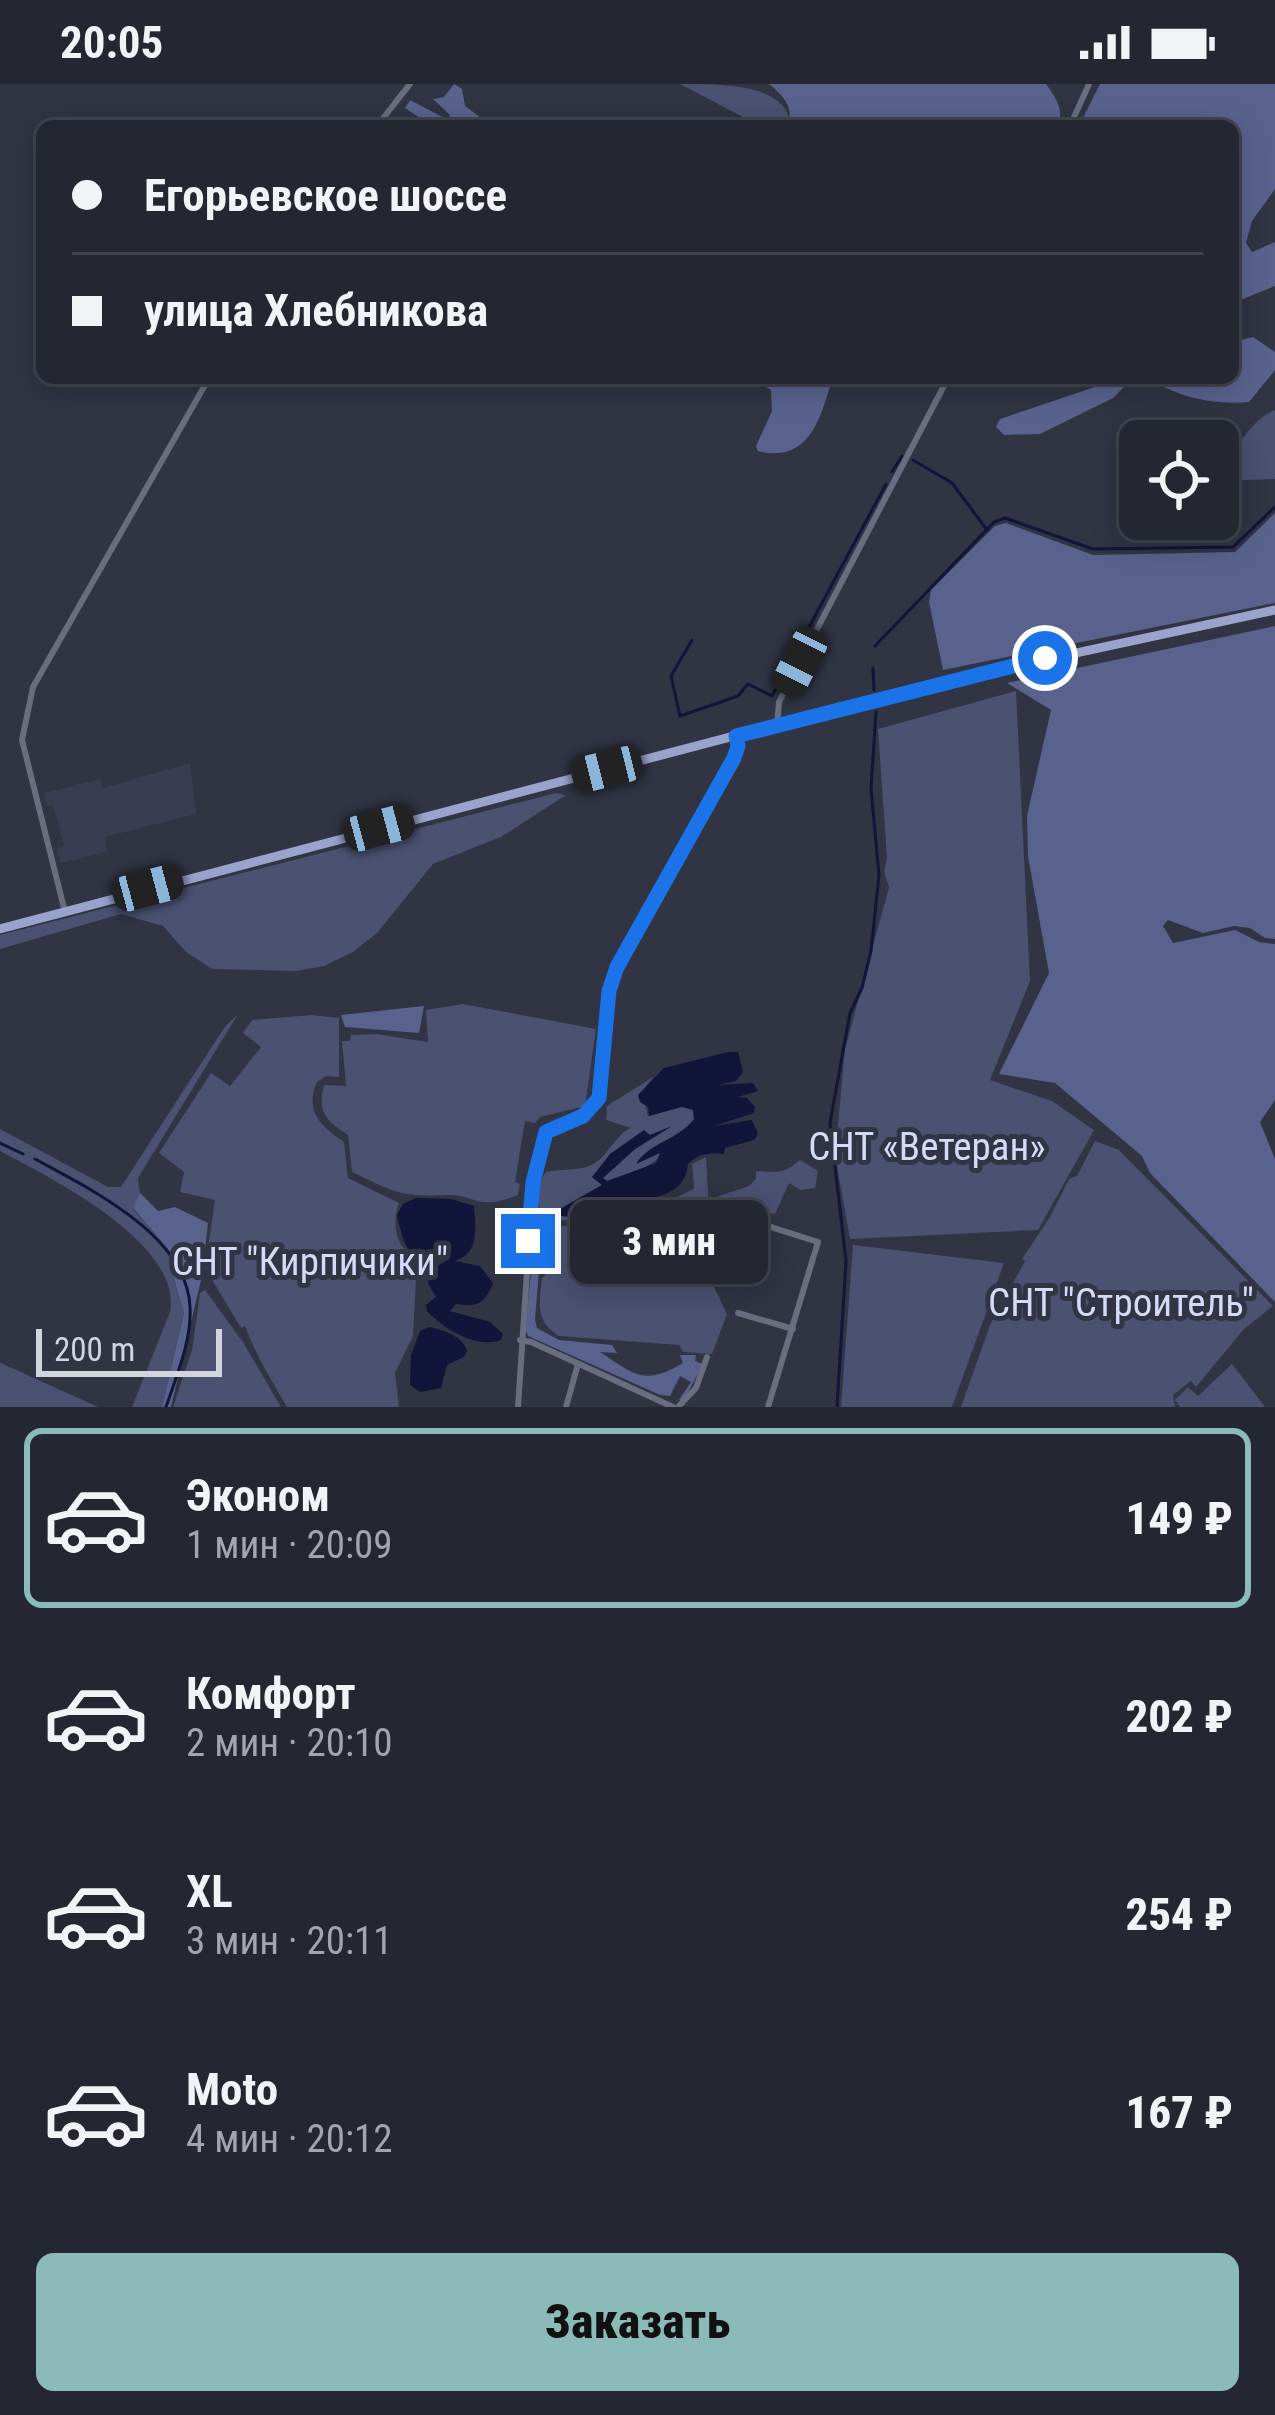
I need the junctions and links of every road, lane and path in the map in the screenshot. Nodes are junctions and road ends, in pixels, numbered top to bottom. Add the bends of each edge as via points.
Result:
1 (410, 84) edge
2 (1089, 84) edge
3 (382, 120) edge
4 (1073, 120) edge
5 (206, 384) edge
6 (945, 384) edge
7 (1275, 610) edge
8 (777, 725) junction
9 (736, 736) junction
10 (65, 912) junction
11 (0, 928) edge
12 (714, 1209) dead end
13 (738, 1313) dead end
14 (793, 1329) junction
15 (520, 1340) junction
16 (707, 1357) dead end
17 (578, 1363) junction
18 (673, 1406) edge
19 (518, 1407) edge
20 (566, 1407) edge
21 (768, 1407) edge

1 - 3 street
2 - 4 street
5 - 10 street via 33,687 24,753
6 - 8 street via 779,702
7 - 8 main road
8 - 9 main road
9 - 10 main road
9 - 15 street via 734,758 612,980 599,1098 583,1116 546,1132 533,1182
10 - 11 main road
12 - 14 street via 818,1242
13 - 14 street
14 - 21 street
15 - 17 street
15 - 19 street
16 - 18 street via 696,1388
17 - 18 street
17 - 20 street

